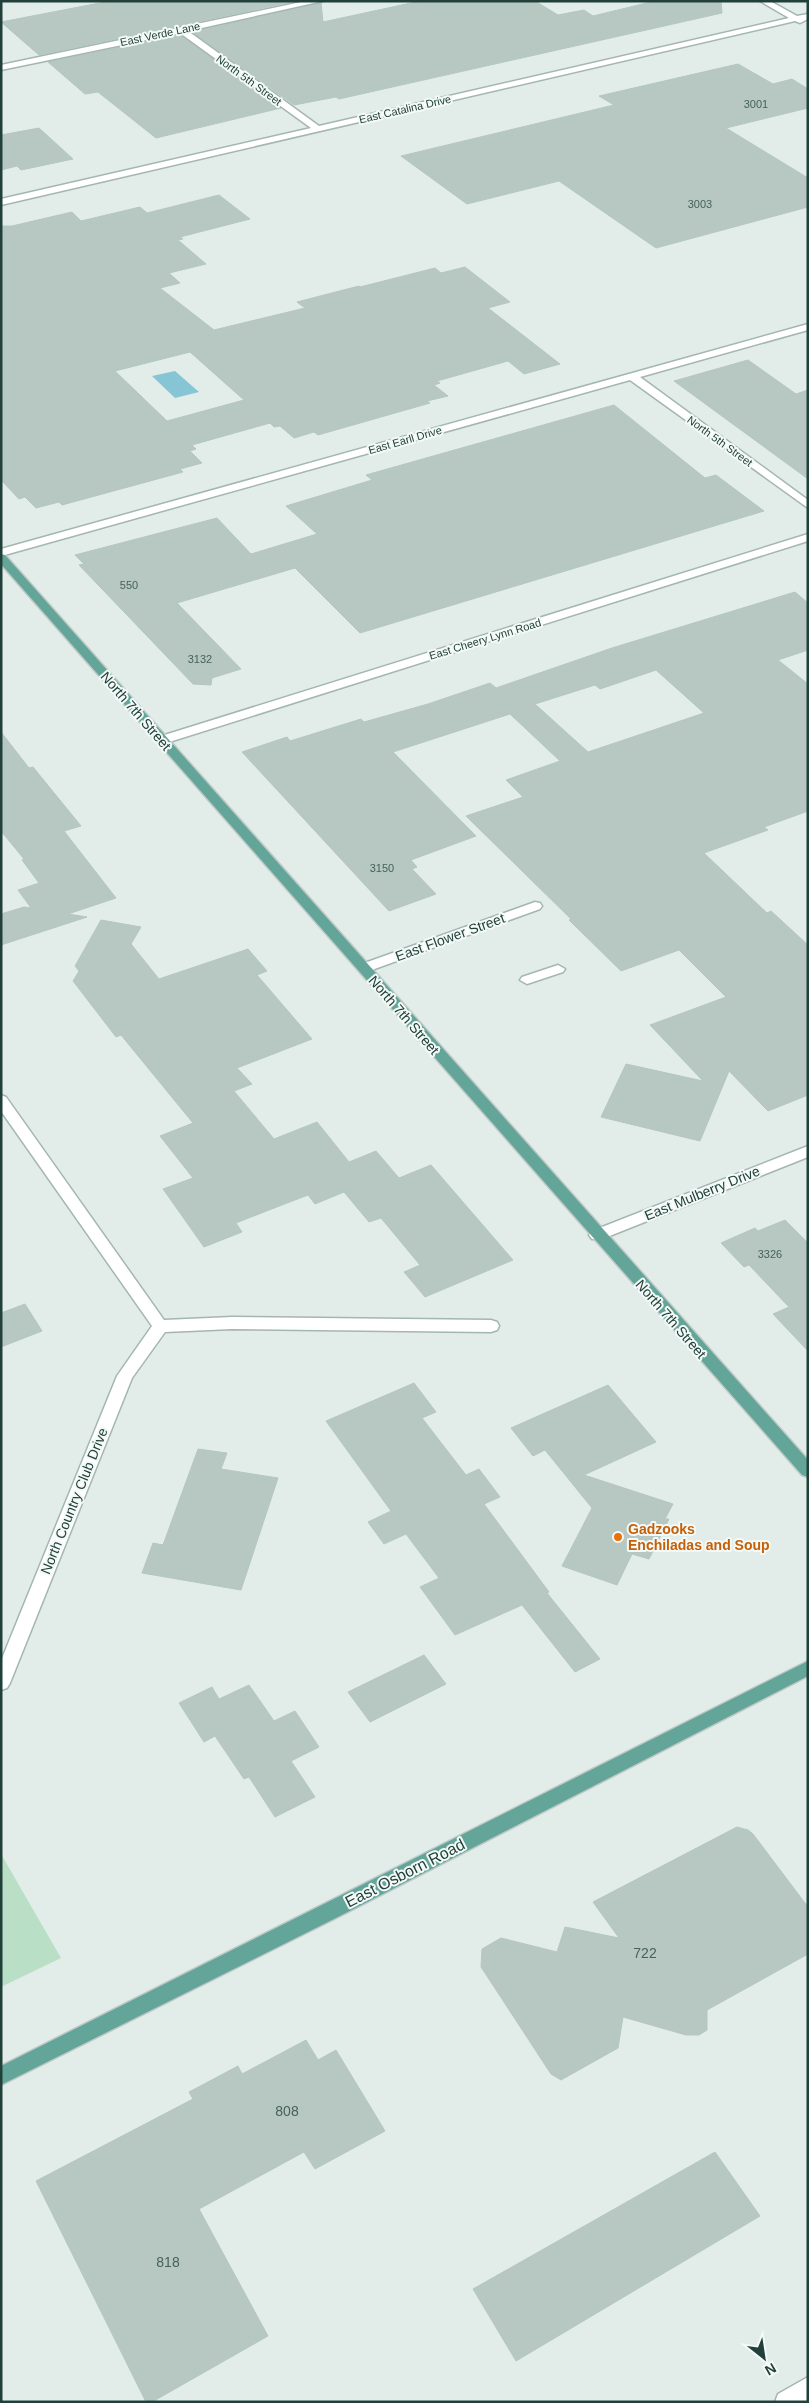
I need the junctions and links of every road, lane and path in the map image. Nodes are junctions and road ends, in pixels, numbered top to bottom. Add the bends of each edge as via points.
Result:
1 (319, 1) edge
2 (764, 1) edge
3 (808, 16) edge
4 (796, 19) junction
5 (808, 26) edge
6 (181, 30) junction
7 (1, 68) edge
8 (318, 130) junction
9 (1, 202) edge
10 (808, 327) edge
11 (633, 377) junction
12 (808, 505) edge
13 (808, 537) edge
14 (1, 553) edge
15 (1, 557) edge
16 (162, 740) junction
17 (535, 906) dead end
18 (364, 968) junction
19 (558, 969) dead end
20 (527, 980) dead end
21 (1, 1100) edge
22 (808, 1151) edge
23 (597, 1235) junction
24 (160, 1326) junction
25 (491, 1326) dead end
26 (808, 1472) edge
27 (808, 1668) edge
28 (1, 1683) edge
29 (1, 2076) edge
30 (808, 2388) edge
31 (786, 2402) edge

1 - 6 street, East Verde Lane
2 - 4 street
3 - 4 street, East Catalina Drive
4 - 5 street
4 - 8 street, East Catalina Drive
6 - 7 street, East Verde Lane
6 - 8 street, North 5th Street
8 - 9 street, East Catalina Drive
10 - 11 street, East Earll Drive
11 - 12 street, North 5th Street
11 - 14 street, East Earll Drive
13 - 16 street, East Cheery Lynn Road
15 - 16 main road, North 7th Street
16 - 18 main road, North 7th Street
17 - 18 street, East Flower Street
18 - 23 main road, North 7th Street
19 - 20 street
21 - 24 street
22 - 23 street, East Mulberry Drive
23 - 26 main road, North 7th Street
24 - 25 street via 267,1323
24 - 28 street, North Country Club Drive via 125,1376
27 - 29 main road, East Osborn Road via 331,1912
30 - 31 street

